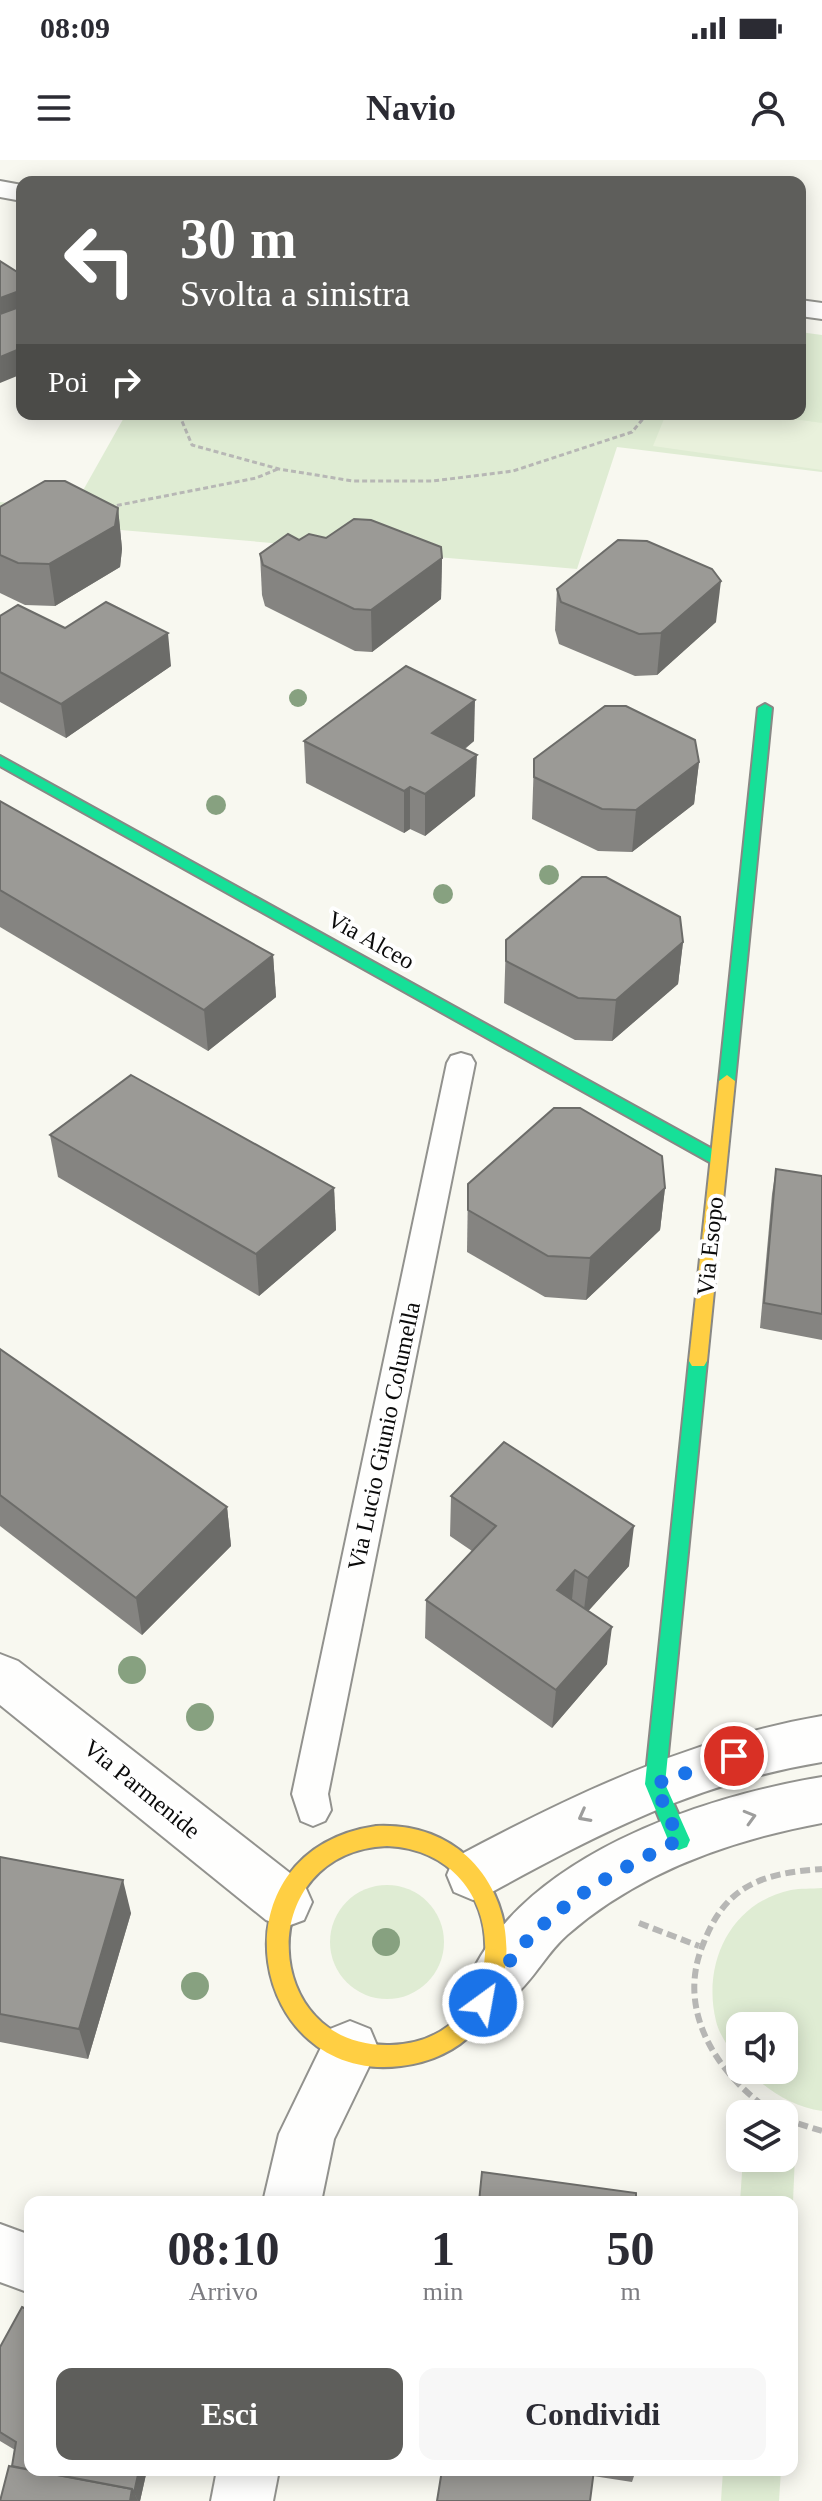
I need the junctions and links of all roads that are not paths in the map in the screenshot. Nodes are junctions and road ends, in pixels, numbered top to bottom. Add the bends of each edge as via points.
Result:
1 (765, 708) dead end
2 (0, 760) edge
3 (461, 1063) dead end
4 (719, 1160) junction
5 (0, 1676) edge
6 (822, 1739) edge
7 (655, 1784) junction
8 (822, 1800) edge
9 (313, 1810) dead end
10 (679, 1840) junction
11 (473, 1875) junction
12 (285, 1902) junction
13 (495, 1981) junction
14 (350, 2048) junction
15 (293, 2196) edge
16 (0, 2253) edge
17 (24, 2262) edge
18 (247, 2476) edge
19 (242, 2501) edge

1 - 4 street, Via Esopo
2 - 4 street, Via Alceo
3 - 9 lane, Via Lucio Giunio Columella via 310,1794
4 - 7 street, Via Esopo
5 - 12 street, Via Parmenide
6 - 7 street via 708,1763
7 - 10 street
7 -> 11 street
10 -> 8 street
10 - 13 street via 563,1905
11 - 12 street via 426,1844 372,1839 334,1852 311,1867
11 - 13 street via 490,1899 498,1925
12 - 14 street via 274,1950 284,1990 307,2023
13 - 14 street via 475,2014 442,2040 400,2053
14 - 15 street via 307,2134
16 - 17 street
18 - 19 street

